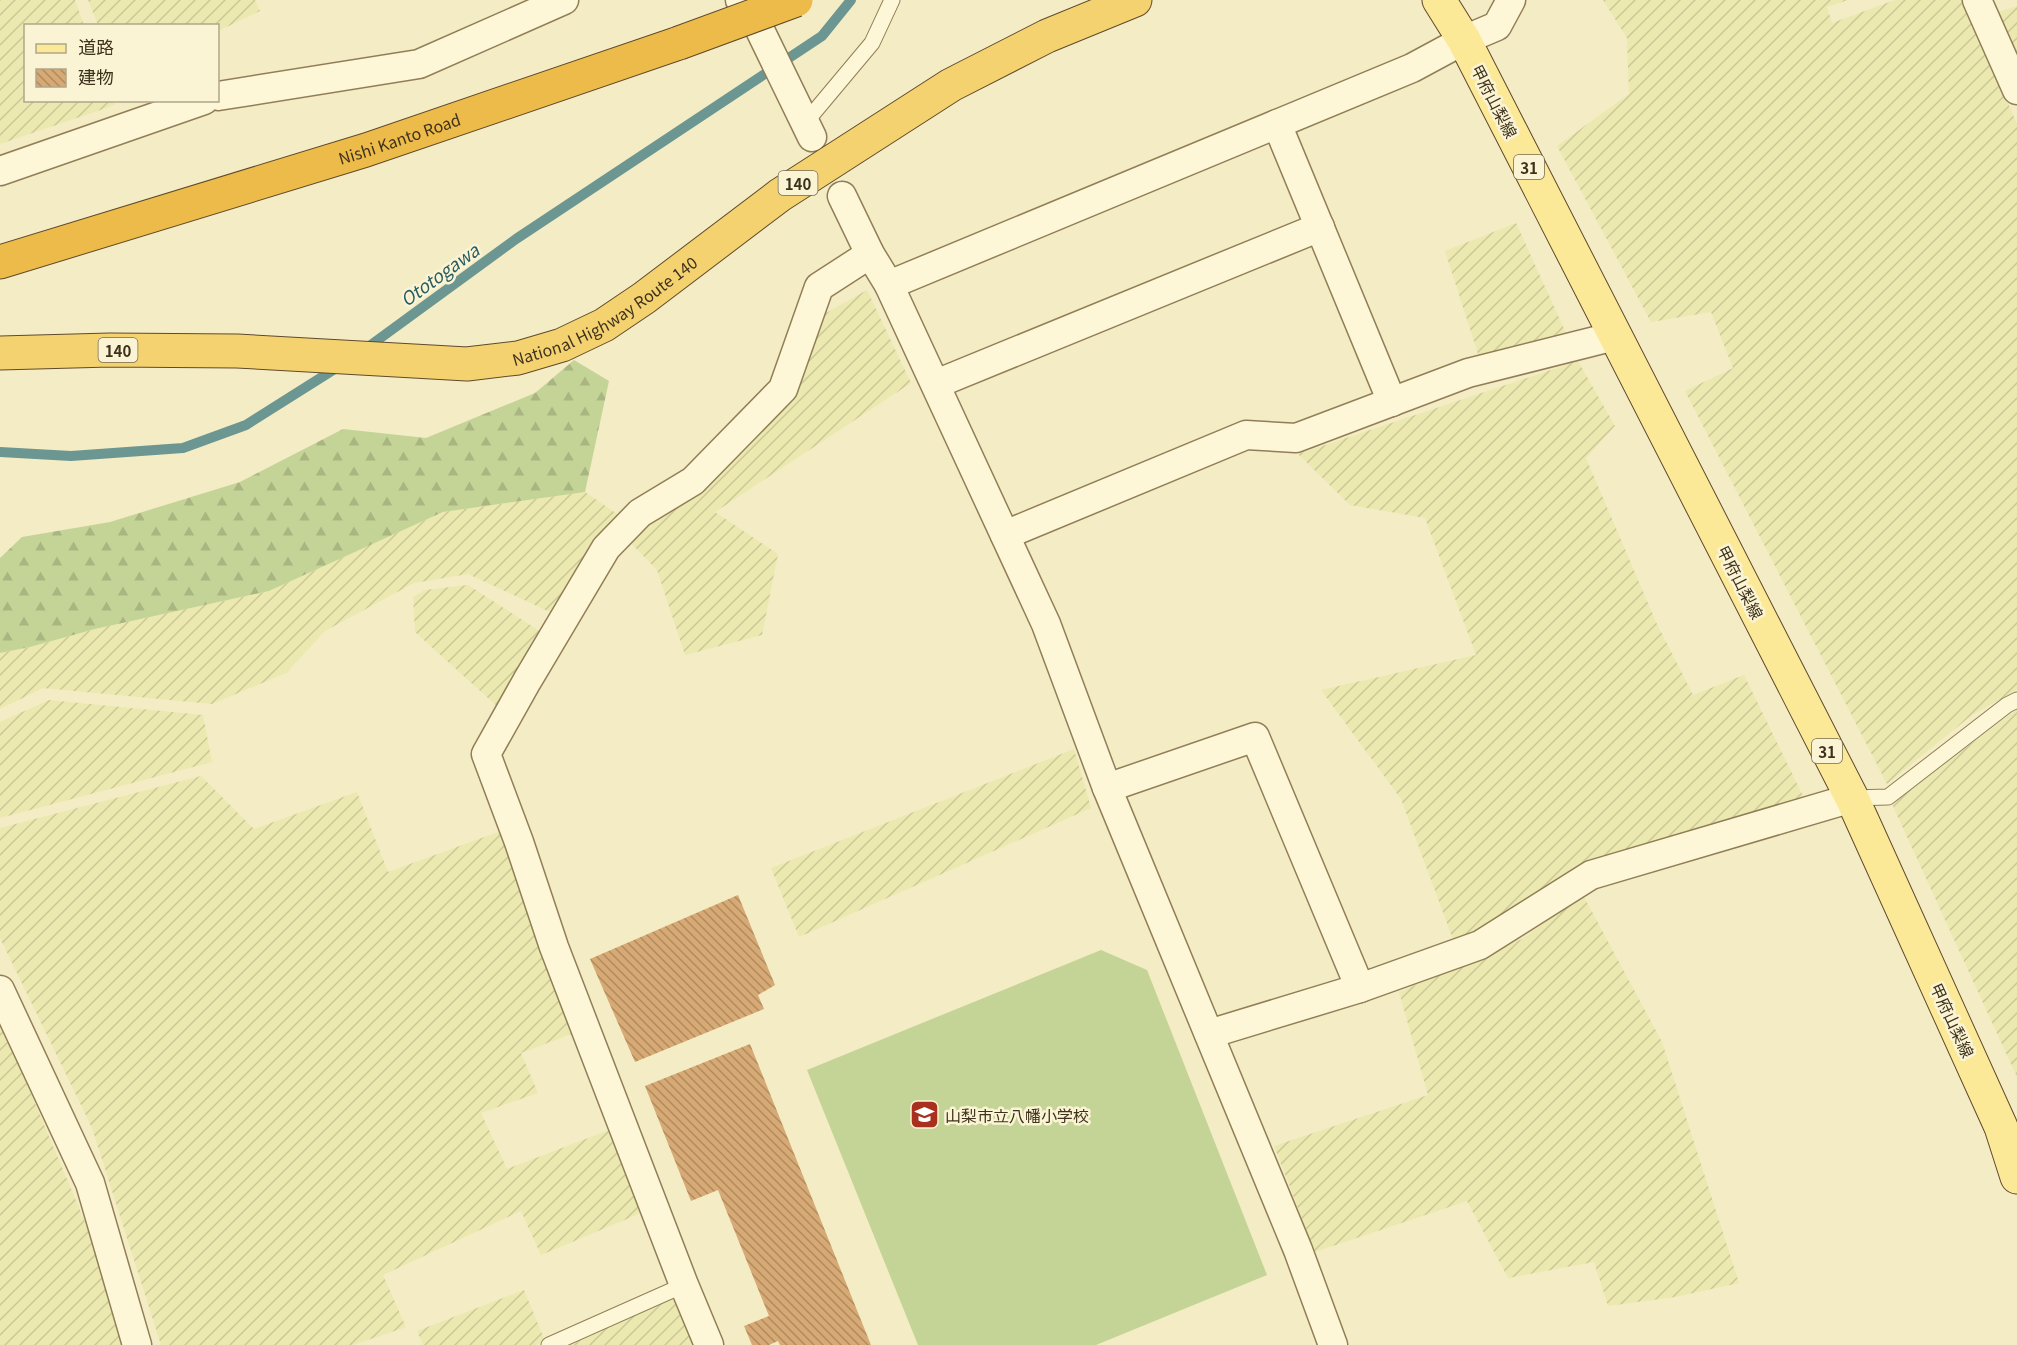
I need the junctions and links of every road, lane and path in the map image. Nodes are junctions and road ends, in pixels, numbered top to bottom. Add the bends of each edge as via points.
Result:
1 (564, 0) edge
2 (740, 0) edge
3 (796, 0) edge
4 (892, 0) edge
5 (1135, 0) edge
6 (1439, 0) edge
7 (1510, 0) edge
8 (1977, 0) edge
9 (1464, 40) junction
10 (2017, 90) edge
11 (219, 96) edge
12 (198, 102) edge
13 (803, 120) joint
14 (1277, 124) junction
15 (0, 171) edge
16 (842, 196) dead end
17 (1320, 227) junction
18 (870, 254) junction
19 (0, 262) edge
20 (889, 285) junction
21 (1615, 336) junction
22 (0, 353) edge
23 (936, 384) junction
24 (1392, 402) junction
25 (1005, 536) junction
26 (2017, 700) edge
27 (1107, 788) junction
28 (1852, 798) junction
29 (1360, 988) junction
30 (0, 990) edge
31 (1209, 1034) junction
32 (2017, 1177) edge
33 (684, 1285) junction
34 (137, 1345) edge
35 (549, 1345) edge
36 (709, 1345) edge
37 (1333, 1345) edge

1 - 11 street via 419,64
2 - 13 street via 759,28
3 - 19 highway, Nishi Kanto Road, bridge via 366,150
4 - 13 lane via 872,43
5 - 22 highway, National Highway Route 140 / 140 via 1047,36 951,85 780,195 604,325 562,345 518,358 467,364 237,351
6 - 9 main road, 甲府山梨線 / 31
7 - 9 street via 1497,26
8 - 10 street
9 - 14 street via 1412,68
9 - 21 main road, 甲府山梨線 / 31
12 - 15 street
14 - 17 street
14 - 20 street
16 - 18 street
17 - 23 street
17 - 24 street
18 - 20 street
18 - 33 street via 819,287 783,389 693,480 640,513 606,548 486,754 554,947
20 - 23 street
21 - 24 street via 1468,374
21 - 28 main road, 甲府山梨線 / 31
23 - 25 street
24 - 25 street via 1296,438 1246,435
25 - 27 street via 1046,624
26 - 28 lane via 1888,796
27 - 29 street via 1255,737
27 - 31 street
28 - 29 street via 1591,875 1480,945
28 - 32 main road, 甲府山梨線 / 31 via 2001,1127
29 - 31 street
30 - 34 street via 90,1183
31 - 37 street
33 - 35 lane
33 - 36 street

